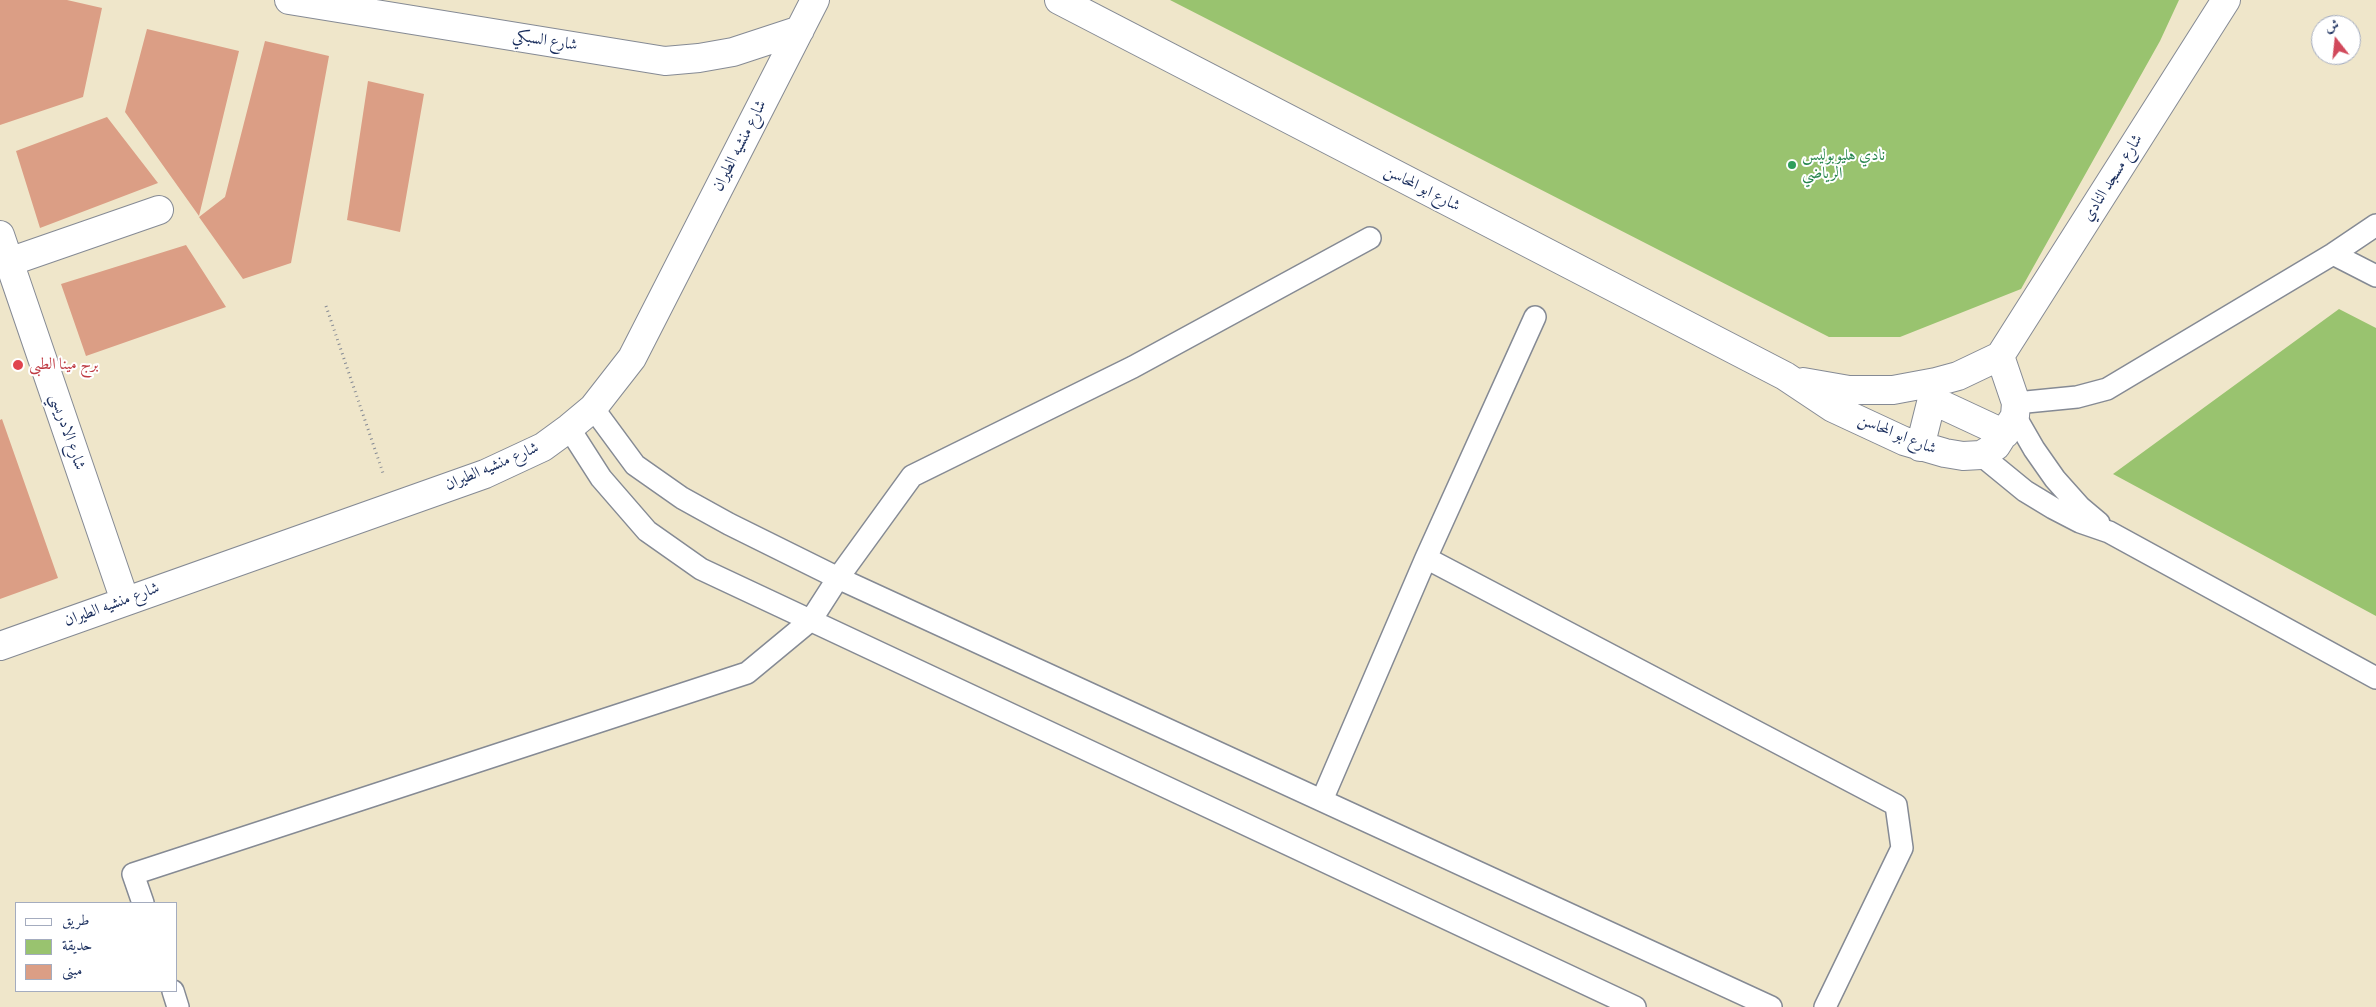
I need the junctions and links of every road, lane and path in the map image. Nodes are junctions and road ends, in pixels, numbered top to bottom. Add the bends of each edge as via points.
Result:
1 (289, 0) edge
2 (815, 0) edge
3 (1059, 0) edge
4 (2226, 0) edge
5 (800, 30) junction
6 (159, 210) dead end
7 (2376, 225) edge
8 (0, 235) edge
9 (1370, 238) dead end
10 (2333, 254) junction
11 (9, 262) junction
12 (2376, 276) edge
13 (326, 306) dead end
14 (1535, 316) dead end
15 (2000, 356) junction
16 (1785, 376) junction
17 (1934, 391) junction
18 (593, 408) junction
19 (2012, 417) junction
20 (568, 428) junction
21 (1920, 447) junction
22 (1981, 455) junction
23 (394, 505) junction
24 (2109, 532) junction
25 (1426, 558) junction
26 (838, 578) junction
27 (125, 601) junction
28 (811, 620) junction
29 (0, 646) edge
30 (2376, 678) edge
31 (1322, 800) junction
32 (143, 902) edge
33 (173, 992) edge
34 (178, 1007) edge
35 (1635, 1007) edge
36 (1771, 1007) edge
37 (1826, 1007) edge

1 - 5 street, شارع السبكي via 665,61 733,52
2 - 5 street, شارع منشيه الطيران
3 - 16 street, شارع ابو المحاسن
4 - 15 street, شارع مسجد النادي
5 - 18 street, شارع منشيه الطيران via 632,358
6 - 11 street
7 - 10 lane
8 - 11 street, شارع الادريسي
9 - 26 lane via 1133,367 912,476
10 - 12 lane
10 - 19 lane via 2107,389
11 - 27 street, شارع الادريسي
13 - 23 path
14 - 25 lane
15 - 17 street, شارع ابو المحاسن
15 - 19 street
16 - 17 street, شارع ابو المحاسن via 1827,387
16 - 21 street, شارع ابو المحاسن via 1833,408
17 - 19 street
17 - 21 street
18 - 20 street, شارع منشيه الطيران
18 - 26 lane via 642,471 728,524
19 - 22 street via 1996,446
19 - 24 lane via 2055,479
20 - 23 street, شارع منشيه الطيران via 543,447 514,462
20 - 28 lane via 601,478 647,530 701,569
21 - 22 street, شارع ابو المحاسن via 1963,456
22 - 24 lane via 2025,491 2080,522
23 - 27 street, شارع منشيه الطيران
24 - 30 lane
25 - 31 lane
25 - 37 lane via 1896,805 1902,848
26 - 28 lane
26 - 31 lane
27 - 29 street, شارع منشيه الطيران
28 - 32 lane via 747,672 133,874
28 - 35 lane
31 - 36 lane
33 - 34 lane

